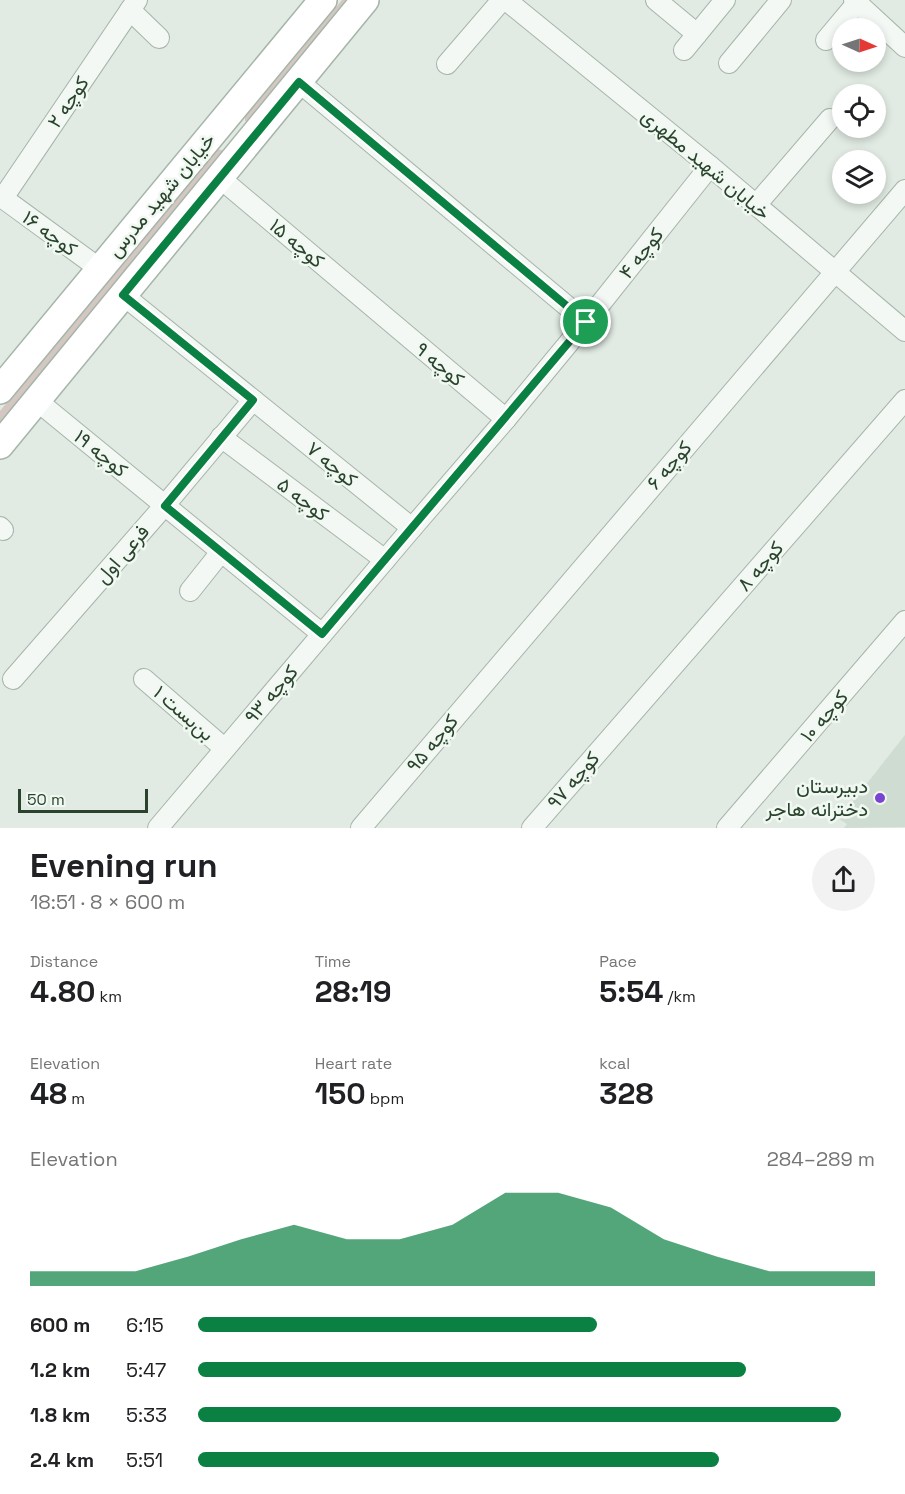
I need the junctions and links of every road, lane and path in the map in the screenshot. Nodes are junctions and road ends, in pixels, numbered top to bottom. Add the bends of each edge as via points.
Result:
1 (323, 0) edge
2 (365, 0) edge
3 (504, 0) edge
4 (656, 0) edge
5 (725, 0) edge
6 (781, 0) edge
7 (856, 2) edge
8 (131, 4) edge
9 (697, 34) junction
10 (159, 38) dead end
11 (826, 40) dead end
12 (905, 48) edge
13 (684, 50) dead end
14 (729, 63) dead end
15 (447, 64) dead end
16 (299, 82) junction
17 (830, 119) dead end
18 (710, 166) junction
19 (220, 178) junction
20 (905, 190) edge
21 (1, 197) edge
22 (756, 205) junction
23 (100, 269) junction
24 (835, 272) junction
25 (123, 295) junction
26 (374, 308) joint
27 (586, 322) junction
28 (905, 331) edge
29 (0, 390) edge
30 (36, 400) junction
31 (253, 400) junction
32 (905, 400) edge
33 (506, 419) junction
34 (221, 437) junction
35 (0, 445) edge
36 (165, 506) junction
37 (412, 528) junction
38 (222, 552) junction
39 (384, 560) junction
40 (190, 591) dead end
41 (905, 621) edge
42 (322, 634) junction
43 (504, 659) joint
44 (13, 679) dead end
45 (144, 679) dead end
46 (614, 732) joint
47 (224, 748) junction
48 (158, 828) edge
49 (361, 828) edge
50 (532, 828) edge
51 (727, 828) edge

1 - 23 main road, خیابان شهید مدرس
2 - 16 main road, خیابان شهید مدرس
3 - 15 street
3 - 18 street, خیابان شهید مطهری
4 - 9 street
5 - 9 street
6 - 14 street
7 - 11 street
7 - 12 street
8 - 10 street
8 - 21 street, کوچه ۲
9 - 13 street
16 - 19 main road, خیابان شهید مدرس
16 - 27 street
17 - 22 street
18 - 22 street, خیابان شهید مطهری
18 - 27 street, کوچه ۴
19 - 25 main road, خیابان شهید مدرس
19 - 26 street, کوچه ۱۵
20 - 24 street, کوچه ۶
21 - 23 street, کوچه ۱۶
22 - 24 street, خیابان شهید مطهری
23 - 29 main road, خیابان شهید مدرس
24 - 28 street, خیابان شهید مطهری
24 - 43 street, کوچه ۶
25 - 30 main road, خیابان شهید مدرس
25 - 31 street, کوچه ۷
26 - 33 street, کوچه ۹
27 - 33 street, کوچه ۴
30 - 35 main road, خیابان شهید مدرس
30 - 36 street, کوچه ۱۹
31 - 34 street, فرعی اول
31 - 37 street, کوچه ۷
32 - 46 street, کوچه ۸
33 - 37 street, کوچه ۴
34 - 36 street, فرعی اول
34 - 39 street, کوچه ۵
36 - 38 street, کوچه ۱۹
36 - 44 street, فرعی اول
37 - 39 street, کوچه ۴
38 - 40 street
38 - 42 street, کوچه ۱۹
39 - 42 street, کوچه ۹۳
41 - 51 street, کوچه ۱۰
42 - 47 street, کوچه ۹۳
43 - 49 street, کوچه ۹۵
45 - 47 street, بن‌بست ۱
46 - 50 street, کوچه ۹۷
47 - 48 street, کوچه ۹۳

